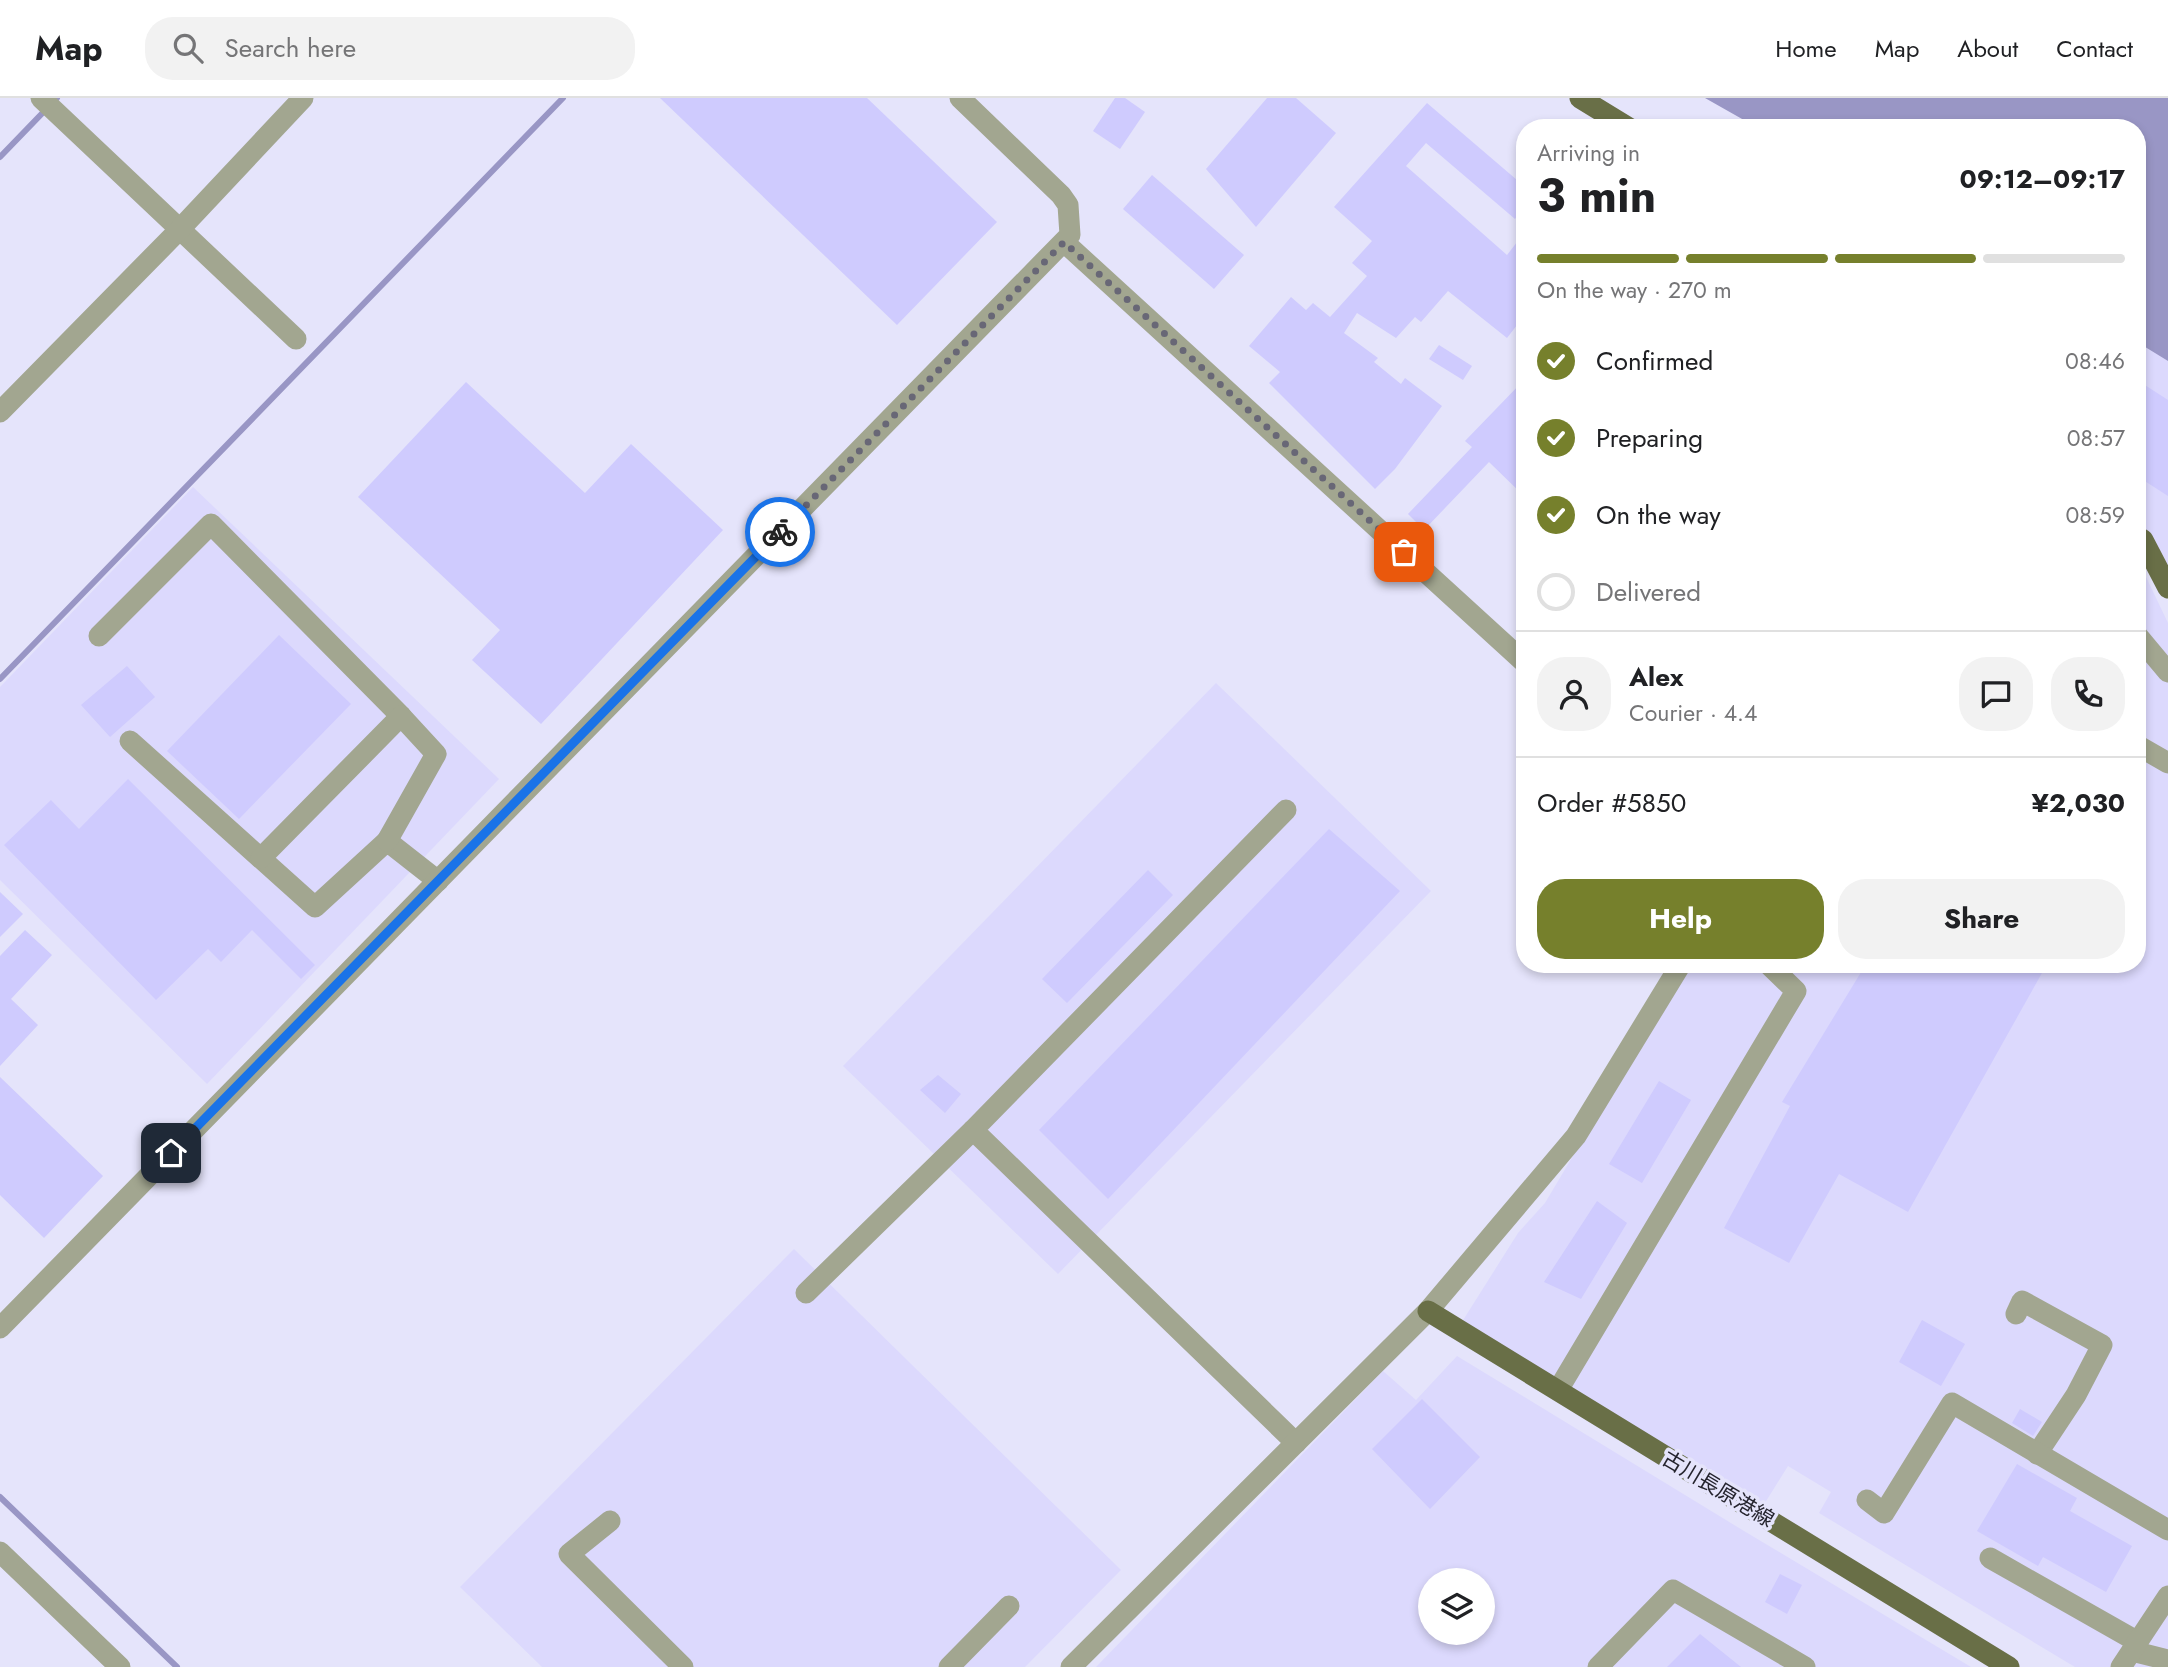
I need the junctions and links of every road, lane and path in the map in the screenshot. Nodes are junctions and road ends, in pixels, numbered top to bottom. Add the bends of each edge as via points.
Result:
1 (41, 98) edge
2 (303, 98) edge
3 (960, 98) edge
4 (1580, 98) edge
5 (1614, 119) edge
6 (180, 229) junction
7 (1064, 242) junction
8 (296, 339) dead end
9 (0, 412) edge
10 (2146, 546) edge
11 (2168, 588) edge
12 (99, 636) dead end
13 (2146, 646) edge
14 (1516, 655) edge
15 (2168, 672) edge
16 (401, 716) junction
17 (130, 741) dead end
18 (2146, 751) edge
19 (2168, 764) edge
20 (1286, 810) dead end
21 (387, 841) junction
22 (261, 858) junction
23 (438, 881) junction
24 (1676, 973) edge
25 (1777, 973) edge
26 (973, 1130) junction
27 (806, 1293) dead end
28 (1428, 1311) junction
29 (2016, 1314) dead end
30 (0, 1328) edge
31 (1558, 1391) junction
32 (1296, 1443) junction
33 (2037, 1454) junction
34 (1867, 1500) dead end
35 (610, 1521) dead end
36 (2168, 1530) edge
37 (0, 1552) edge
38 (1990, 1558) dead end
39 (2168, 1596) edge
40 (1009, 1606) dead end
41 (2130, 1653) edge
42 (2168, 1660) edge
43 (120, 1667) edge
44 (683, 1667) edge
45 (949, 1667) edge
46 (1071, 1667) edge
47 (1598, 1667) edge
48 (1805, 1667) edge
49 (2009, 1667) edge

1 - 6 street
2 - 6 street
3 - 7 street via 1061,195 1070,219 1070,235
4 - 5 main road
6 - 8 street
6 - 9 street
7 - 14 street
7 - 23 street
10 - 11 main road
12 - 16 street via 211,524
13 - 15 street
16 - 21 street via 436,754
16 - 22 street
17 - 22 street
18 - 19 street
20 - 26 street
21 - 22 street via 315,907
21 - 23 street
23 - 30 street
24 - 28 street via 1576,1136
25 - 31 street via 1796,991
26 - 27 street
26 - 32 street
28 - 31 main road, 古川長原港線
28 - 32 street
29 - 33 street via 2022,1301 2102,1345
31 - 49 main road, 古川長原港線
32 - 46 street
33 - 34 street via 1952,1403 1884,1513
33 - 36 street
35 - 44 street via 569,1554
37 - 43 street
38 - 41 street
39 - 41 street
40 - 45 street
41 - 42 street
47 - 48 street via 1673,1590

